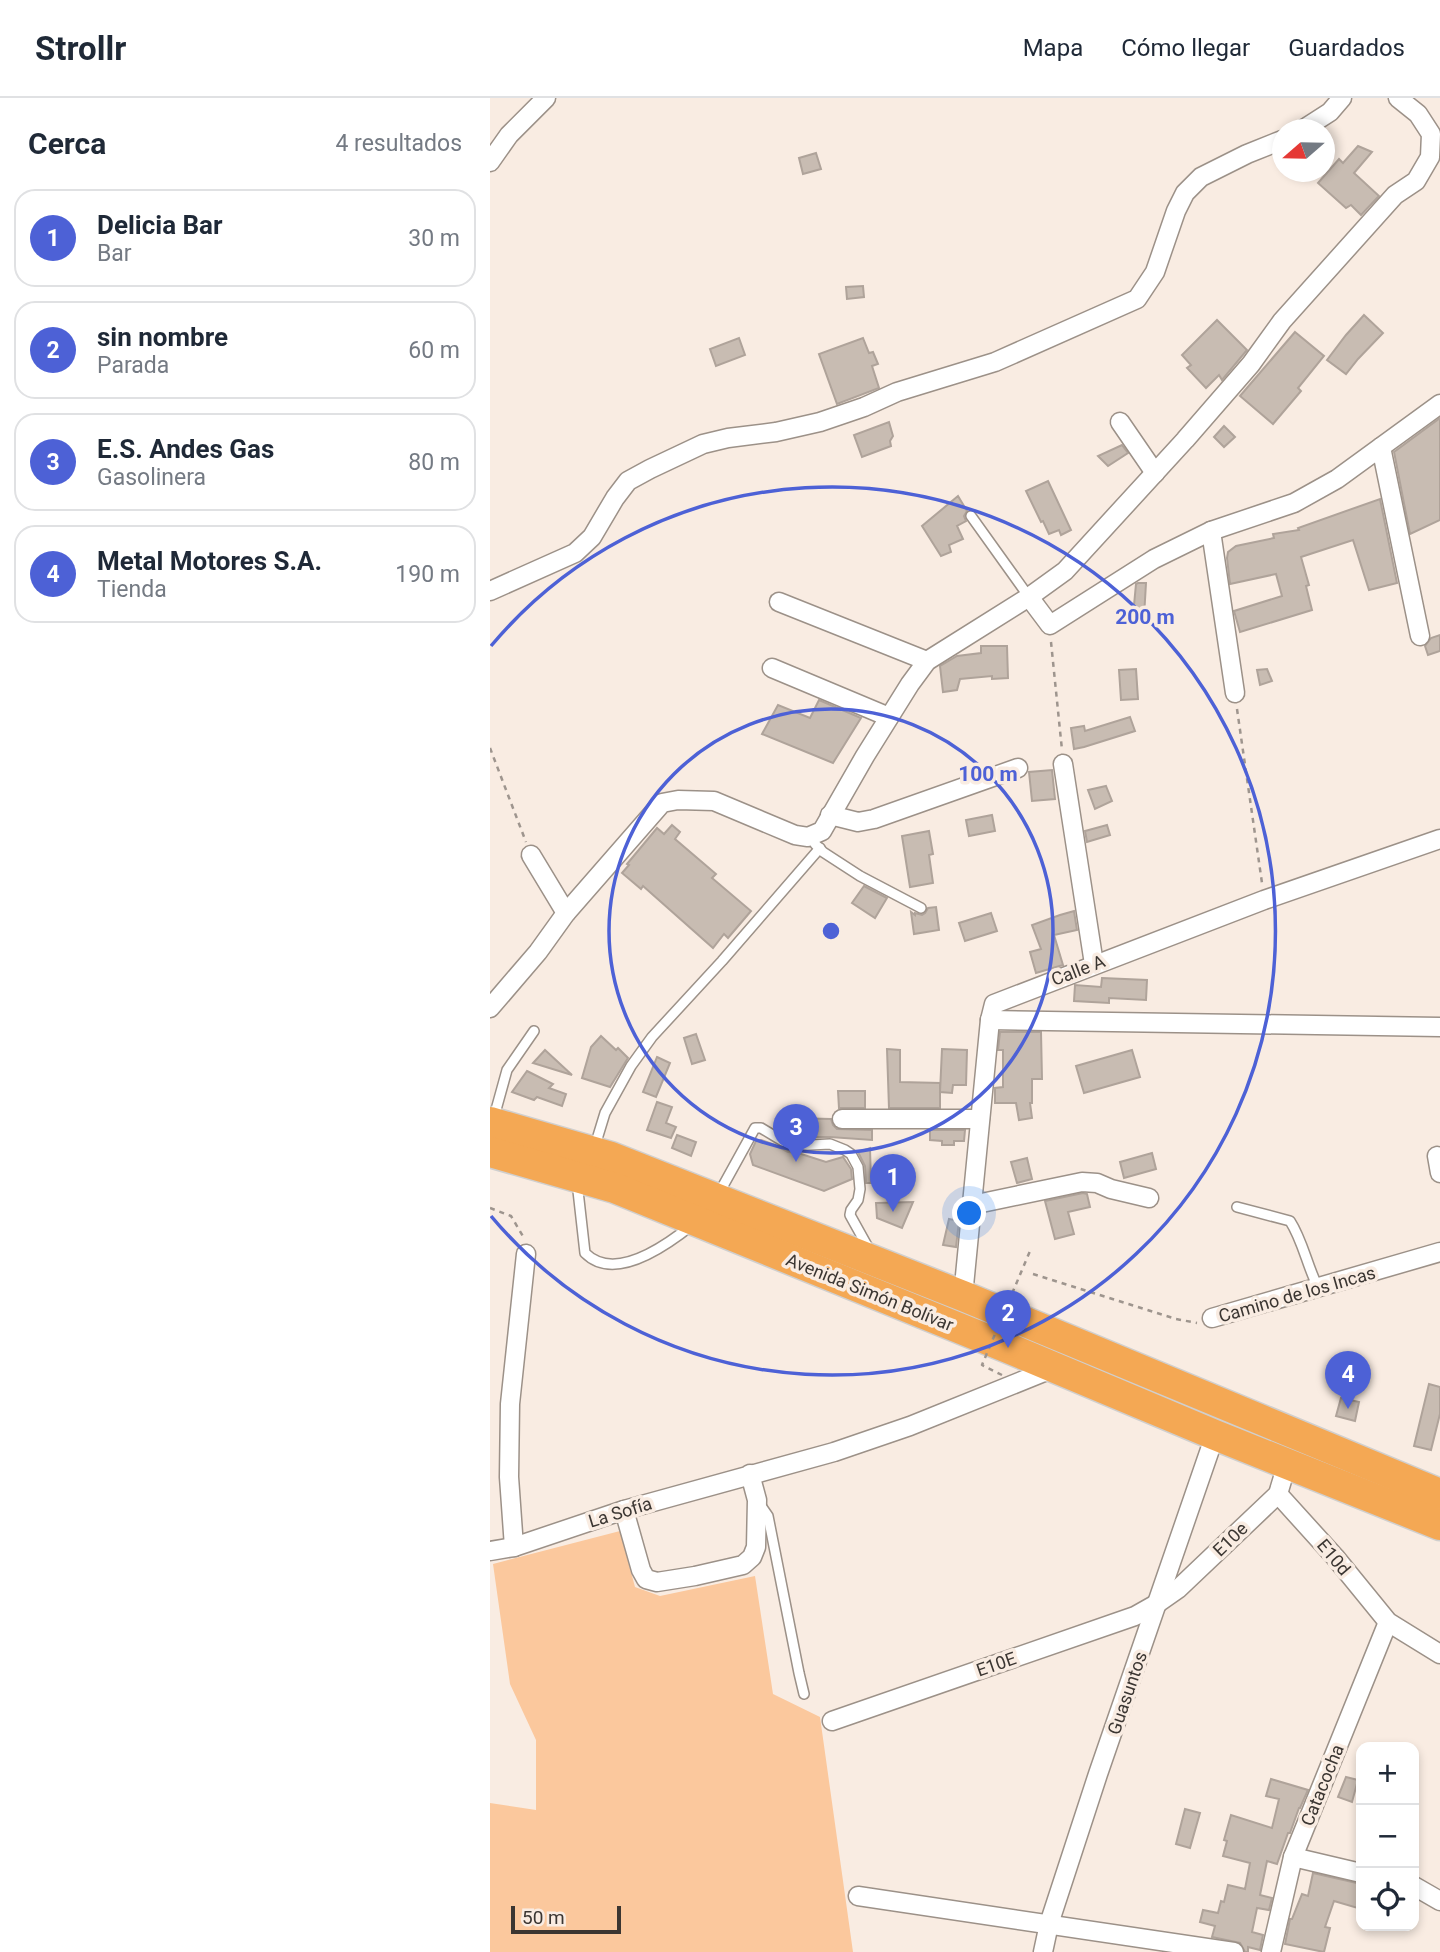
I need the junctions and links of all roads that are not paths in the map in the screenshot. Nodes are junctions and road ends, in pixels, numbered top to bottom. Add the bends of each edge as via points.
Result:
1 (546, 98) edge
2 (1342, 98) edge
3 (1398, 98) edge
4 (1319, 119) edge
5 (1272, 144) edge
6 (490, 162) edge
7 (1440, 404) edge
8 (1119, 422) dead end
9 (1381, 447) junction
10 (1155, 473) junction
11 (971, 516) dead end
12 (1211, 531) junction
13 (490, 591) edge
14 (1029, 597) junction
15 (779, 602) dead end
16 (1420, 636) dead end
17 (927, 661) junction
18 (772, 668) dead end
19 (1235, 693) road end
20 (889, 717) junction
21 (1063, 764) road end
22 (1018, 768) dead end
23 (830, 816) junction
24 (1440, 839) edge
25 (814, 842) junction
26 (531, 855) road end
27 (921, 908) dead end
28 (566, 913) junction
29 (1094, 964) junction
30 (490, 1008) edge
31 (990, 1020) junction
32 (1440, 1027) edge
33 (534, 1031) dead end
34 (842, 1119) dead end
35 (980, 1119) junction
36 (491, 1122) edge
37 (490, 1152) edge
38 (593, 1152) junction
39 (576, 1177) junction
40 (716, 1198) junction
41 (1149, 1198) dead end
42 (972, 1205) junction
43 (1237, 1207) dead end
44 (696, 1222) junction
45 (1440, 1252) edge
46 (526, 1254) road end
47 (876, 1262) junction
48 (1318, 1287) junction
49 (963, 1296) junction
50 (1212, 1318) road end
51 (1054, 1368) junction
52 (1215, 1435) junction
53 (1287, 1464) junction
54 (750, 1474) junction
55 (1278, 1494) junction
56 (1440, 1494) edge
57 (757, 1500) junction
58 (624, 1510) junction
59 (1440, 1525) edge
60 (514, 1547) junction
61 (490, 1551) edge
62 (1158, 1604) junction
63 (1388, 1622) junction
64 (1440, 1654) edge
65 (804, 1694) dead end
66 (832, 1721) dead end
67 (1293, 1857) junction
68 (1356, 1872) edge
69 (1419, 1889) edge
70 (858, 1896) dead end
71 (1440, 1901) edge
72 (1049, 1924) junction
73 (1043, 1952) edge
74 (1234, 1952) edge
75 (1270, 1952) edge

1 - 6 street
2 - 4 street
3 - 10 street via 1418,114 1431,134 1430,157 1416,181 1395,195 1282,321 1251,364
5 - 13 street via 1200,177 1185,193 1155,272 1137,299 995,362 820,422 703,444 628,481 592,537 575,553
7 - 9 street
8 - 10 street
9 - 12 street via 1294,503
9 - 16 street
10 - 14 street via 1065,571
11 - 14 lane
12 - 14 street via 1154,559 1050,625
12 - 19 street
14 - 17 street
15 - 17 street
17 - 20 street
18 - 20 street
20 - 23 street
21 - 29 street
22 - 23 street via 874,819 858,822
23 - 25 street
24 - 29 street, Calle A
25 - 27 lane via 874,884
25 - 28 street via 714,801 662,803
25 - 38 lane via 722,961 631,1066 605,1113
26 - 28 street
28 - 30 street
29 - 31 street, Calle A via 1003,999 994,1004
31 - 32 street
31 - 35 street
33 - 36 lane via 507,1070
34 - 35 street
35 - 42 street
36 - 38 highway, Avenida Simón Bolívar
37 - 39 highway, Avenida Simón Bolívar
38 - 40 highway, Avenida Simón Bolívar
39 - 44 highway, Avenida Simón Bolívar
39 - 44 lane via 585,1253 593,1261 608,1265 641,1258
40 - 47 highway, Avenida Simón Bolívar
40 - 47 lane via 755,1128 791,1146 830,1144 845,1150 858,1167 860,1194 850,1215
41 - 42 street via 1082,1182
42 - 49 street
43 - 48 lane via 1290,1221
44 - 51 highway, Avenida Simón Bolívar
45 - 48 street, Camino de los Incas
46 - 60 street via 510,1404
47 - 49 highway, Avenida Simón Bolívar
48 - 50 street, Camino de los Incas
49 - 56 highway, Avenida Simón Bolívar
51 - 52 highway, Avenida Simón Bolívar
51 - 54 street, La Sofía via 910,1426
52 - 53 highway, Avenida Simón Bolívar
52 - 62 street, Guasuntos
53 - 55 street, E10e
53 - 59 highway, Avenida Simón Bolívar
54 - 57 street
54 - 58 street, La Sofía
55 - 62 street, E10e
55 - 63 street, E10d
57 - 58 street via 756,1547 743,1565 657,1582 646,1579 641,1570
57 - 65 lane via 768,1516
58 - 60 street, La Sofía
60 - 61 street, La Sofía
62 - 66 street, E10E via 1135,1616
62 - 72 street, Guasuntos
63 - 64 street
63 - 67 street, Catacocha
67 - 68 street
67 - 75 street, Catacocha
69 - 71 street
70 - 72 street
72 - 73 street, Guasuntos
72 - 74 street

